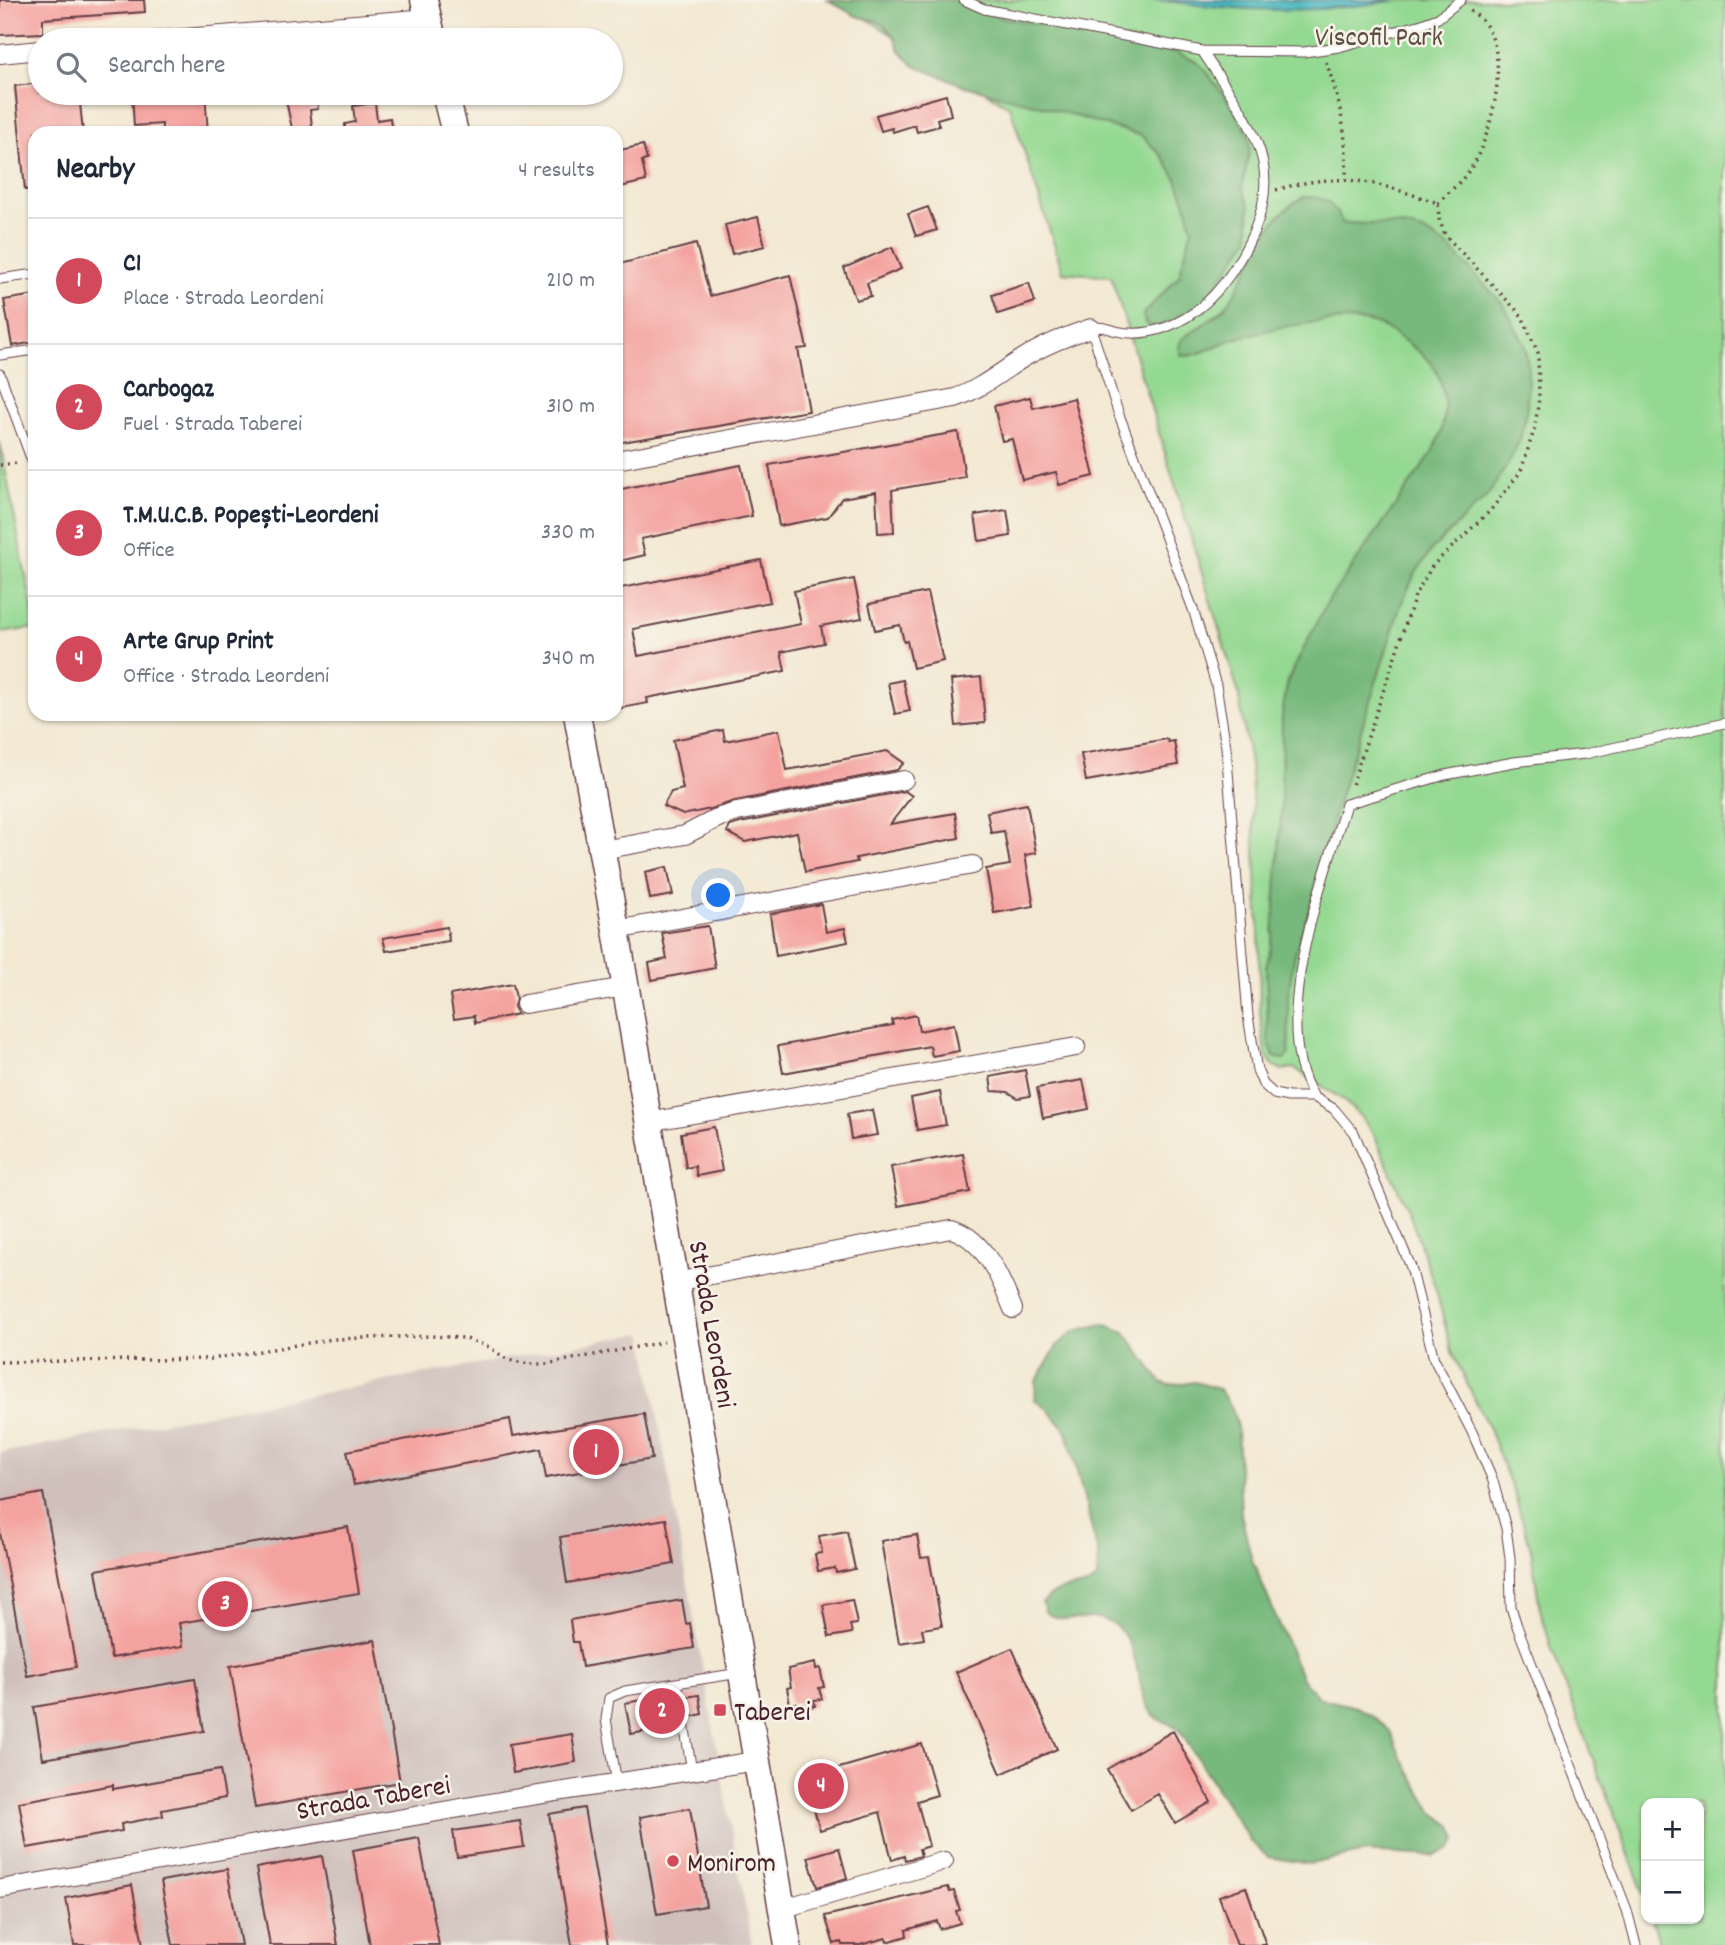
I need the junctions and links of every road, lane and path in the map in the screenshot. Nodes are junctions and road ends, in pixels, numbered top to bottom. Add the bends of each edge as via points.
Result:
1 (964, 0) edge
2 (1459, 3) edge
3 (429, 19) edge
4 (314, 28) edge
5 (1322, 50) junction
6 (28, 51) edge
7 (1202, 51) junction
8 (0, 54) edge
9 (449, 105) edge
10 (453, 126) edge
11 (1346, 179) junction
12 (1266, 194) junction
13 (1437, 203) junction
14 (28, 275) edge
15 (0, 279) edge
16 (1091, 328) junction
17 (28, 351) edge
18 (0, 355) edge
19 (0, 374) edge
20 (28, 448) edge
21 (623, 459) edge
22 (28, 462) edge
23 (0, 465) edge
24 (578, 721) edge
25 (1725, 723) edge
26 (904, 780) dead end
27 (1346, 803) junction
28 (602, 850) junction
29 (973, 864) dead end
30 (616, 930) junction
31 (625, 987) junction
32 (526, 1004) dead end
33 (1076, 1047) dead end
34 (1314, 1097) junction
35 (648, 1122) junction
36 (675, 1282) junction
37 (1013, 1309) dead end
38 (684, 1338) junction
39 (0, 1362) edge
40 (741, 1673) junction
41 (677, 1683) junction
42 (679, 1698) dead end
43 (683, 1718) dead end
44 (756, 1761) junction
45 (692, 1771) junction
46 (617, 1783) junction
47 (944, 1861) dead end
48 (0, 1889) edge
49 (781, 1909) junction
50 (788, 1945) edge
51 (1636, 1945) edge

1 - 7 lane via 984,9
2 - 5 lane via 1438,18 1396,33
2 - 13 path via 1492,35 1497,52 1496,91 1479,152 1464,177
3 - 4 street
5 - 7 lane
5 - 11 path via 1345,132
6 - 8 street
7 - 12 lane via 1252,129
9 - 10 main road
11 - 12 path via 1324,179
11 - 13 path via 1377,183
12 - 16 lane via 1259,222 1234,269 1191,314 1148,332
13 - 27 path via 1445,235 1513,304 1532,336 1539,370 1536,418 1521,471 1490,511 1433,565 1416,593
14 - 15 lane
16 - 21 street via 1047,345 955,398
16 - 34 lane via 1216,685 1257,1070 1274,1094
17 - 18 lane
19 - 20 lane
22 - 23 path
24 - 28 main road, Strada Leordeni
25 - 27 lane via 1585,754 1445,775
26 - 28 street via 737,812 685,835
27 - 34 lane via 1305,946 1298,990 1295,1019 1300,1070
28 - 30 main road, Strada Leordeni
29 - 30 street
30 - 31 main road, Strada Leordeni
31 - 32 street
31 - 35 main road, Strada Leordeni
33 - 35 street
34 - 51 lane via 1334,1109 1354,1133 1411,1267 1434,1359 1492,1478 1506,1528 1517,1626 1627,1910
35 - 36 main road, Strada Leordeni
36 - 37 street via 951,1229 964,1233 995,1269
36 - 38 main road, Strada Leordeni
38 - 39 path via 547,1364 508,1360 464,1338 431,1336 333,1339 211,1359
38 - 40 main road, Strada Leordeni
40 - 41 lane
40 - 44 main road, Strada Leordeni
41 - 42 lane
41 - 46 lane via 609,1698 606,1719
43 - 45 lane
44 - 45 street, Strada Taberei
44 - 49 main road, Strada Leordeni
45 - 46 street, Strada Taberei
46 - 48 street, Strada Taberei
47 - 49 street
49 - 50 main road, Strada Leordeni

